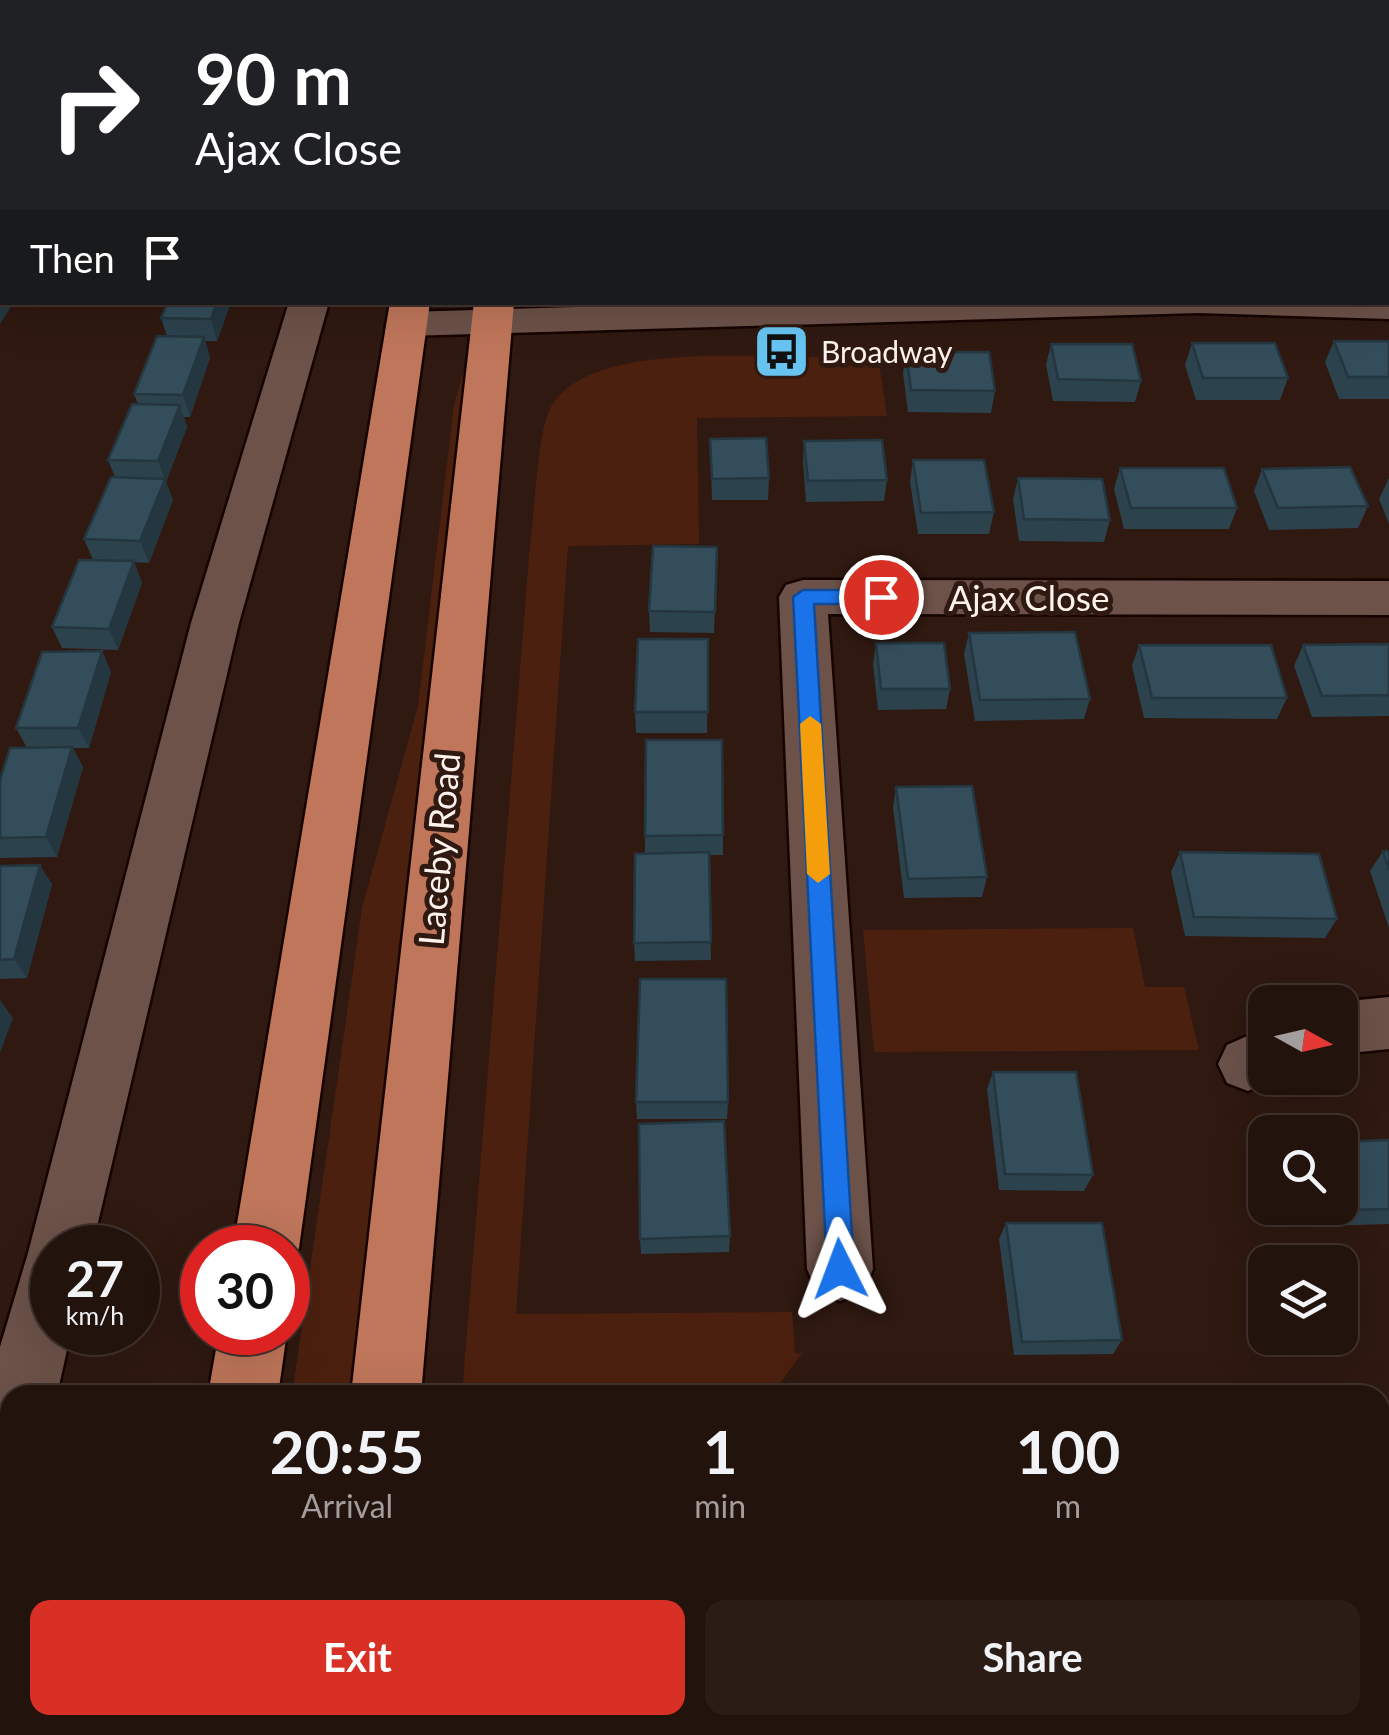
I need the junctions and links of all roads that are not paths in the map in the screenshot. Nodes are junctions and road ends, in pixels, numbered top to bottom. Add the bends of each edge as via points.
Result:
1 (309, 305) edge
2 (1003, 305) edge
3 (1315, 305) edge
4 (1389, 307) edge
5 (408, 313) edge
6 (493, 313) edge
7 (1389, 598) edge
8 (1389, 1022) edge
9 (1358, 1026) edge
10 (65, 1225) edge
11 (269, 1225) edge
12 (840, 1269) dead end
13 (32, 1355) edge
14 (249, 1355) edge
15 (24, 1385) edge
16 (245, 1385) edge
17 (387, 1385) edge

1 - 10 street via 215,623
2 - 6 street
3 - 4 street
5 - 6 street
5 - 11 highway
6 - 17 highway, Laceby Road
7 - 12 street, Ajax Close via 803,597
8 - 9 street
13 - 15 street
14 - 16 highway

